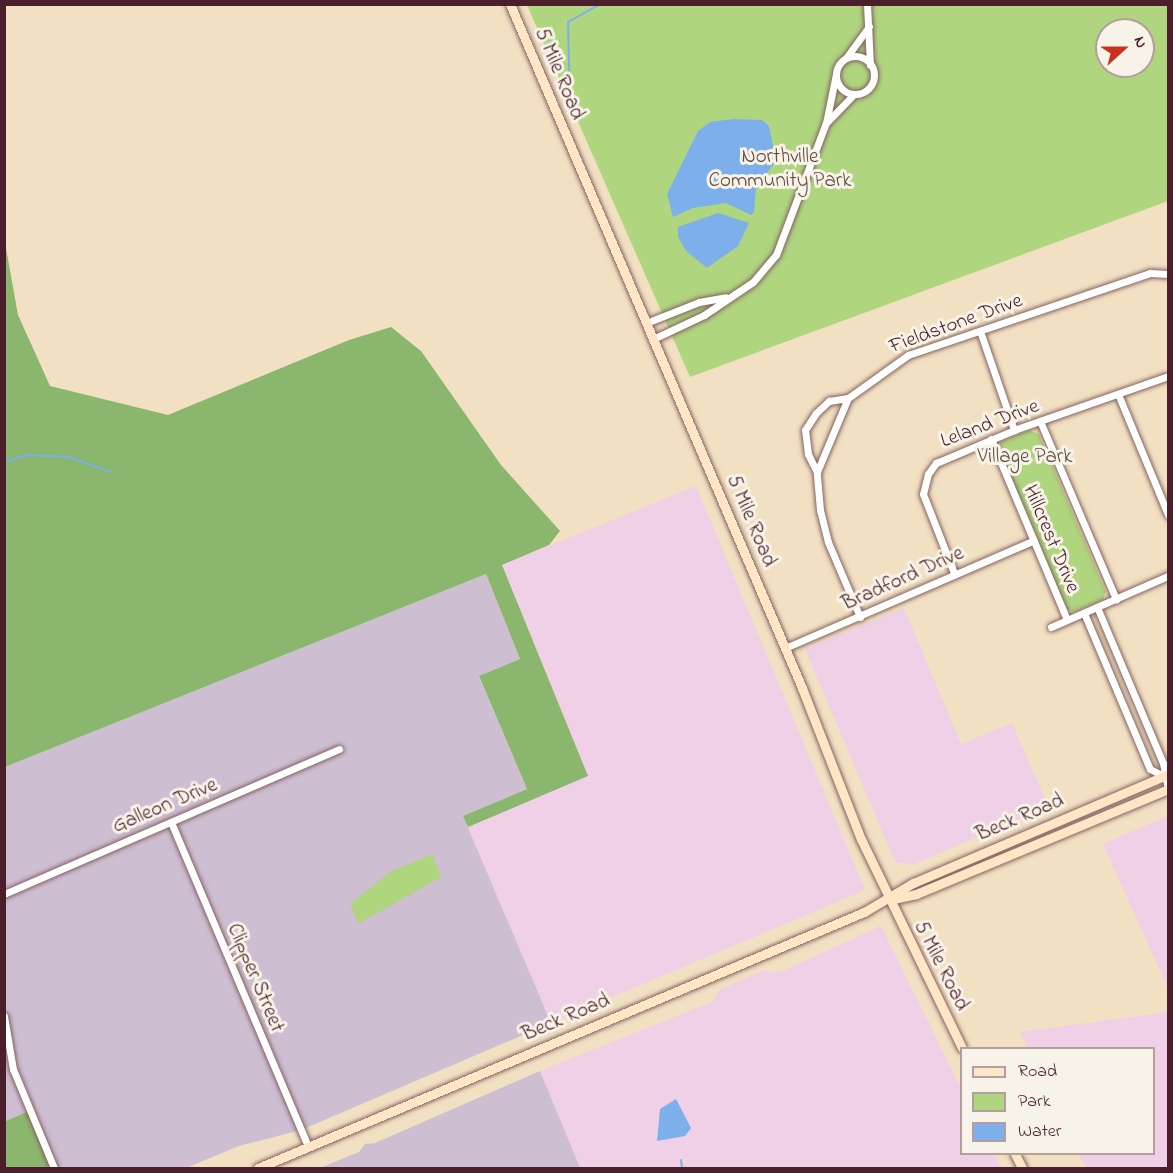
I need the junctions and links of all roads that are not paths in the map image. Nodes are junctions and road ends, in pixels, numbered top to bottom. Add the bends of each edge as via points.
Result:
1 (510, 4) edge
2 (867, 4) edge
3 (870, 24) junction
4 (845, 59) junction
5 (870, 65) junction
6 (836, 74) junction
7 (854, 94) junction
8 (826, 123) junction
9 (1168, 274) edge
10 (729, 296) junction
11 (646, 323) junction
12 (980, 331) junction
13 (652, 339) junction
14 (1168, 376) edge
15 (1118, 394) junction
16 (848, 399) junction
17 (1040, 421) junction
18 (1014, 430) junction
19 (991, 439) junction
20 (818, 472) junction
21 (1168, 515) edge
22 (1034, 540) junction
23 (954, 573) junction
24 (1168, 576) edge
25 (1116, 599) junction
26 (1097, 607) junction
27 (1084, 613) junction
28 (860, 616) junction
29 (1067, 620) junction
30 (1051, 627) dead end
31 (785, 648) junction
32 (339, 749) dead end
33 (1166, 775) edge
34 (1168, 788) edge
35 (171, 822) junction
36 (4, 894) edge
37 (888, 900) junction
38 (4, 1016) edge
39 (962, 1047) edge
40 (308, 1147) junction
41 (54, 1168) edge
42 (258, 1168) edge

1 - 11 main road, 5 Mile Road
2 - 3 street
3 - 4 street
3 - 5 street
4 - 5 street via 856,57
4 - 6 street
5 - 7 street via 873,76 869,87
6 - 7 street via 843,90
6 - 8 street
7 - 8 street
8 - 10 street via 776,255 753,282
9 - 12 street, Fieldstone Drive via 1150,273
10 - 11 street via 699,302
10 - 13 street via 704,315
11 - 13 main road, 5 Mile Road
12 - 16 street, Fieldstone Drive via 908,355
12 - 18 street
13 - 31 main road, 5 Mile Road
14 - 15 street, Leland Drive
15 - 17 street, Leland Drive
15 - 21 street
16 - 20 street
16 - 20 street via 829,402 816,412 805,430 808,454
17 - 18 street, Leland Drive
17 - 25 street
18 - 19 street, Leland Drive
19 - 22 street, Hillcrest Drive
19 - 23 street, Leland Drive via 948,454 928,474 923,494
20 - 28 street via 820,510 828,542
22 - 23 street, Bradford Drive
22 - 29 street, Hillcrest Drive
23 - 28 street, Bradford Drive
24 - 25 street
25 - 26 street
26 - 27 street
26 - 33 street
27 - 29 street
27 - 33 street via 1150,769
28 - 31 street, Bradford Drive
29 - 30 street
31 - 37 main road, 5 Mile Road
32 - 35 street, Galleon Drive
33 - 34 street
33 - 37 main road, Beck Road via 913,883
34 - 37 main road, Beck Road via 916,894
35 - 36 street, Galleon Drive
35 - 40 street, Clipper Street
37 - 39 main road, 5 Mile Road
37 - 40 main road, Beck Road
38 - 41 street via 13,1069
40 - 42 main road, Beck Road

